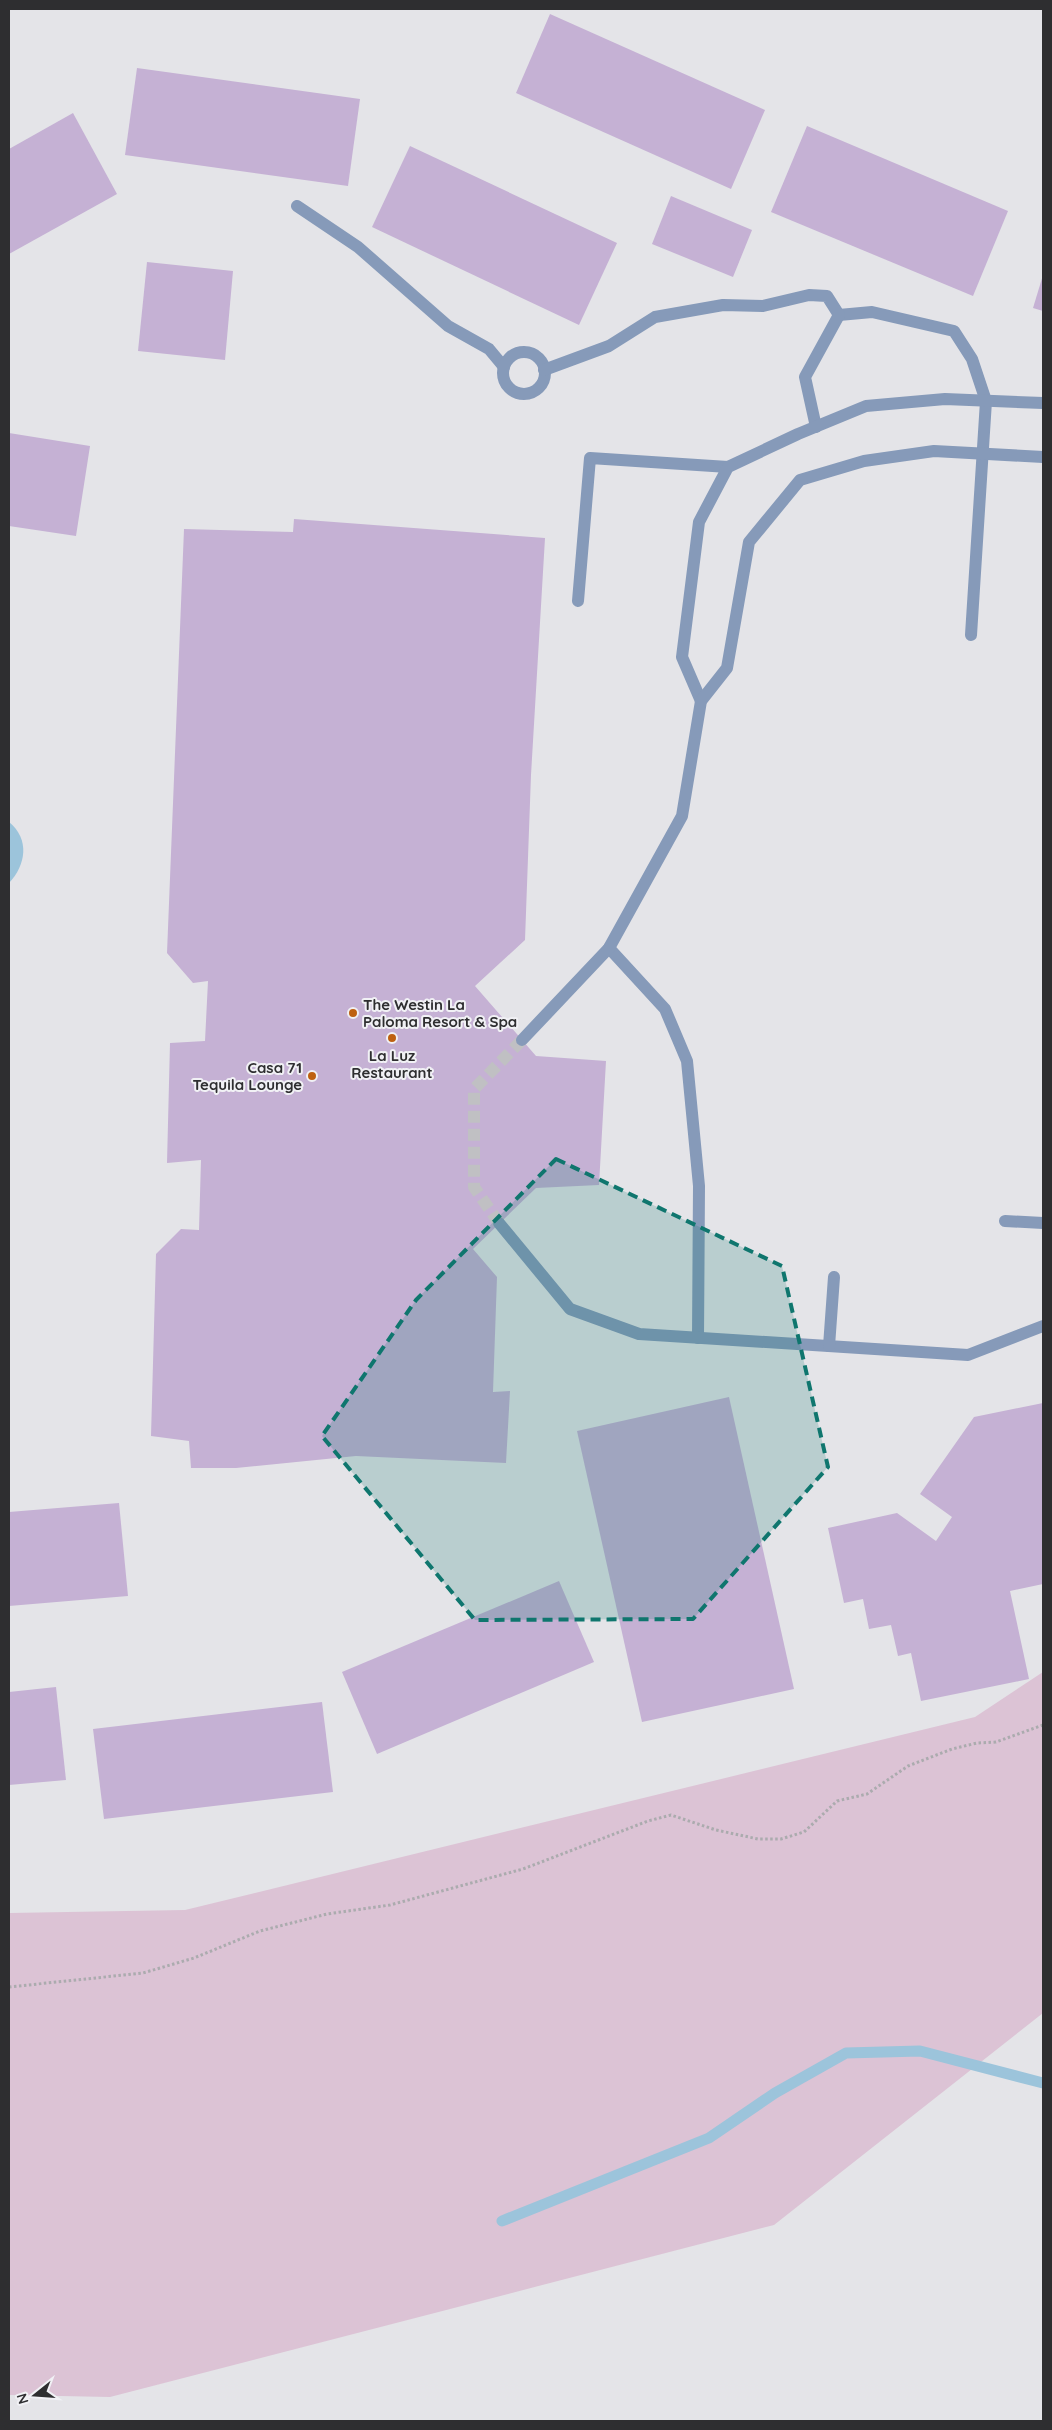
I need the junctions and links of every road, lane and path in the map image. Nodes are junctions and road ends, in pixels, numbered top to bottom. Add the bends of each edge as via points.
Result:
1 (298, 206) dead end
2 (839, 315) junction
3 (504, 367) junction
4 (544, 370) junction
5 (986, 401) junction
6 (1043, 403) edge
7 (816, 427) junction
8 (984, 454) junction
9 (1043, 457) edge
10 (728, 467) junction
11 (578, 601) dead end
12 (971, 635) dead end
13 (702, 701) junction
14 (609, 948) junction
15 (522, 1040) tunnel mouth
16 (1005, 1221) dead end
17 (499, 1223) tunnel mouth
18 (1043, 1223) edge
19 (834, 1277) dead end
20 (1043, 1326) edge
21 (698, 1338) junction
22 (829, 1346) junction
23 (1043, 1725) edge
24 (9, 1986) edge

1 - 3 lane via 358,247 448,326 489,349
2 - 4 lane via 827,296 809,295 763,306 722,305 655,318 609,346
2 - 5 lane via 872,312 954,331 972,359
2 - 7 lane via 805,377
3 - 4 lane via 512,356 525,352 538,358
3 - 4 lane via 508,386 519,394 538,388
5 - 6 lane
5 - 7 lane via 945,399 866,406
5 - 8 lane
7 - 10 lane
8 - 9 lane
8 - 12 lane
8 - 13 lane via 934,451 864,461 800,480 749,542 727,668
10 - 11 lane via 590,458
10 - 13 lane via 699,522 682,657
13 - 14 lane via 682,816
14 - 15 lane
14 - 21 lane via 665,1009 686,1061 699,1186
16 - 18 lane
17 - 21 lane via 570,1309 639,1334
19 - 22 lane
20 - 22 lane via 968,1355
21 - 22 lane
23 - 24 path via 996,1742 952,1749 908,1766 867,1794 837,1801 804,1832 781,1839 758,1839 716,1830 671,1815 523,1869 390,1905 327,1914 260,1931 194,1958 143,1973

